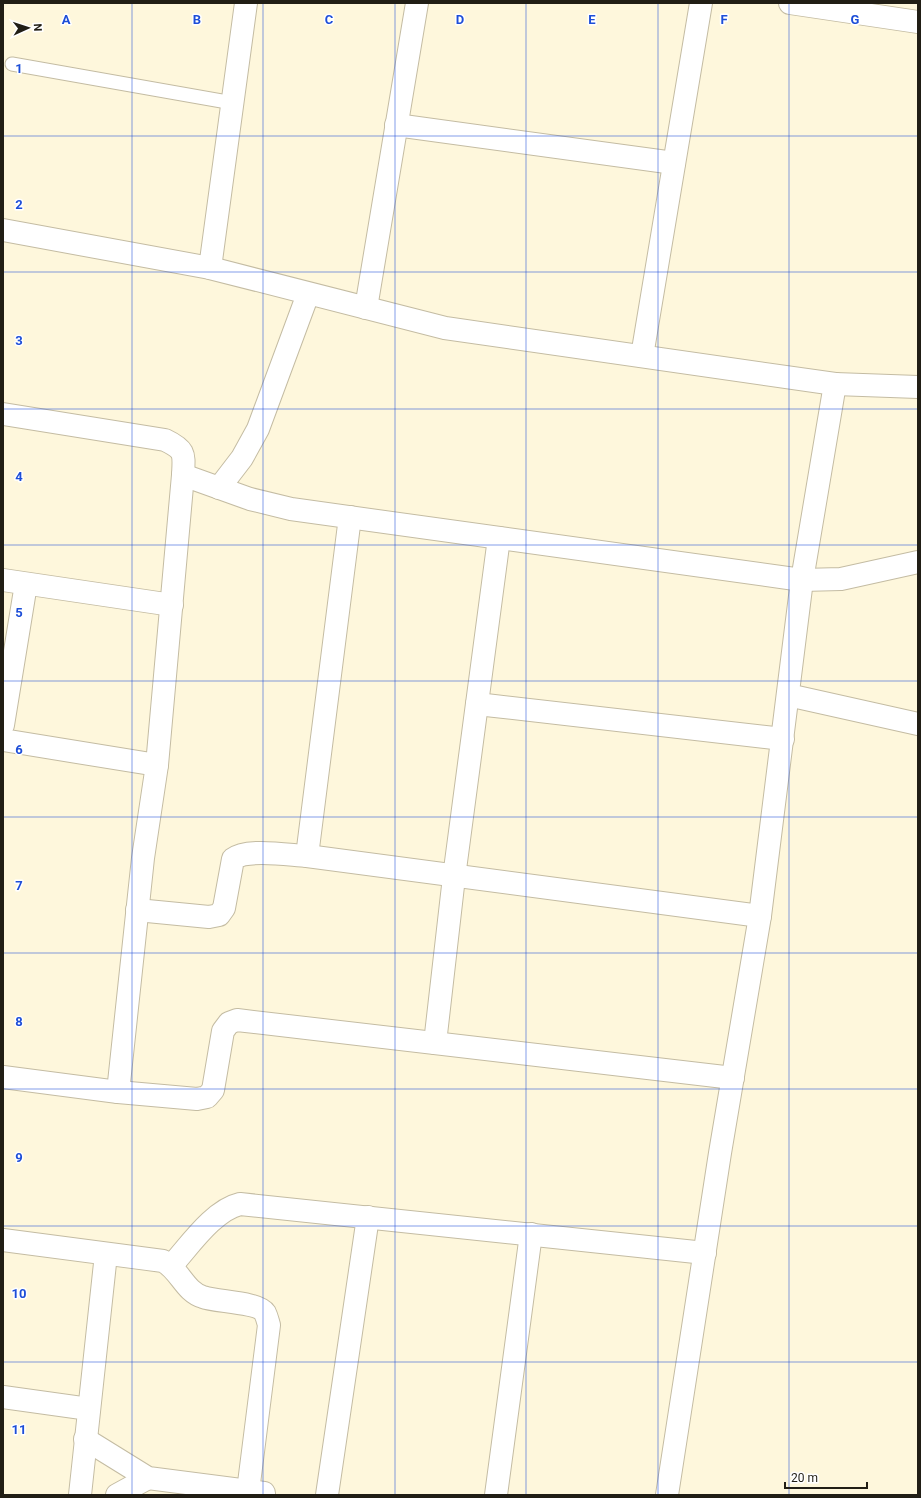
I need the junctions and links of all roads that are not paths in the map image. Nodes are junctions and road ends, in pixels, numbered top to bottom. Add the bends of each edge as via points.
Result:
1 (246, 3) edge
2 (417, 3) edge
3 (701, 3) edge
4 (790, 3) edge
5 (836, 6) edge
6 (918, 22) edge
7 (12, 64) dead end
8 (233, 103) junction
9 (396, 125) junction
10 (674, 163) junction
11 (3, 230) edge
12 (210, 268) junction
13 (308, 294) junction
14 (366, 308) junction
15 (642, 356) junction
16 (835, 384) junction
17 (918, 387) edge
18 (3, 414) edge
19 (184, 475) junction
20 (219, 488) junction
21 (350, 517) junction
22 (500, 538) junction
23 (918, 562) edge
24 (3, 580) edge
25 (802, 580) junction
26 (26, 584) junction
27 (172, 606) junction
28 (788, 695) junction
29 (477, 704) junction
30 (918, 724) edge
31 (3, 725) edge
32 (783, 739) junction
33 (3, 740) edge
34 (157, 765) junction
35 (307, 856) junction
36 (454, 877) junction
37 (137, 910) junction
38 (760, 916) junction
39 (435, 1043) junction
40 (3, 1077) edge
41 (733, 1078) junction
42 (118, 1092) junction
43 (368, 1217) junction
44 (530, 1234) junction
45 (3, 1240) edge
46 (705, 1253) junction
47 (106, 1254) junction
48 (172, 1265) junction
49 (3, 1397) edge
50 (89, 1409) junction
51 (85, 1439) junction
52 (148, 1478) junction
53 (264, 1494) edge
54 (80, 1495) edge
55 (117, 1495) edge
56 (327, 1495) edge
57 (496, 1495) edge
58 (667, 1495) edge

1 - 8 street
2 - 9 street
3 - 10 street
4 - 5 street
5 - 6 street
7 - 8 lane
8 - 12 street
9 - 10 street
9 - 14 street
10 - 15 street
11 - 12 street
12 - 13 street
13 - 14 street
13 - 20 street via 258,429 242,458
14 - 15 street via 444,328
15 - 16 street
16 - 17 street
16 - 25 street
18 - 19 street via 165,440 179,447 184,454
19 - 20 street
19 - 27 street
20 - 21 street via 291,510
21 - 22 street
21 - 35 street
22 - 25 street
22 - 29 street
23 - 25 street via 841,579
24 - 26 street
25 - 28 street
26 - 27 street
26 - 31 street
27 - 34 street
28 - 30 street
28 - 32 street
29 - 32 street
29 - 36 street
32 - 38 street
33 - 34 street
34 - 37 street
35 - 36 street
35 - 37 street via 250,853 238,855 233,859 224,908 219,914 209,917
36 - 38 street
36 - 39 street
37 - 42 street
38 - 41 street
39 - 41 street
39 - 42 street via 237,1020 229,1023 223,1031 212,1090 206,1097 197,1099
40 - 42 street
41 - 46 street
43 - 44 street
43 - 48 street via 240,1204 229,1206 218,1214
43 - 56 street
44 - 46 street
44 - 57 street
45 - 47 street
46 - 58 street
47 - 48 street via 163,1261
47 - 50 street
48 - 53 street via 192,1292 203,1297 256,1307 267,1319 269,1325
49 - 50 street
50 - 51 street
51 - 52 street
51 - 54 street
52 - 53 street
52 - 55 street

